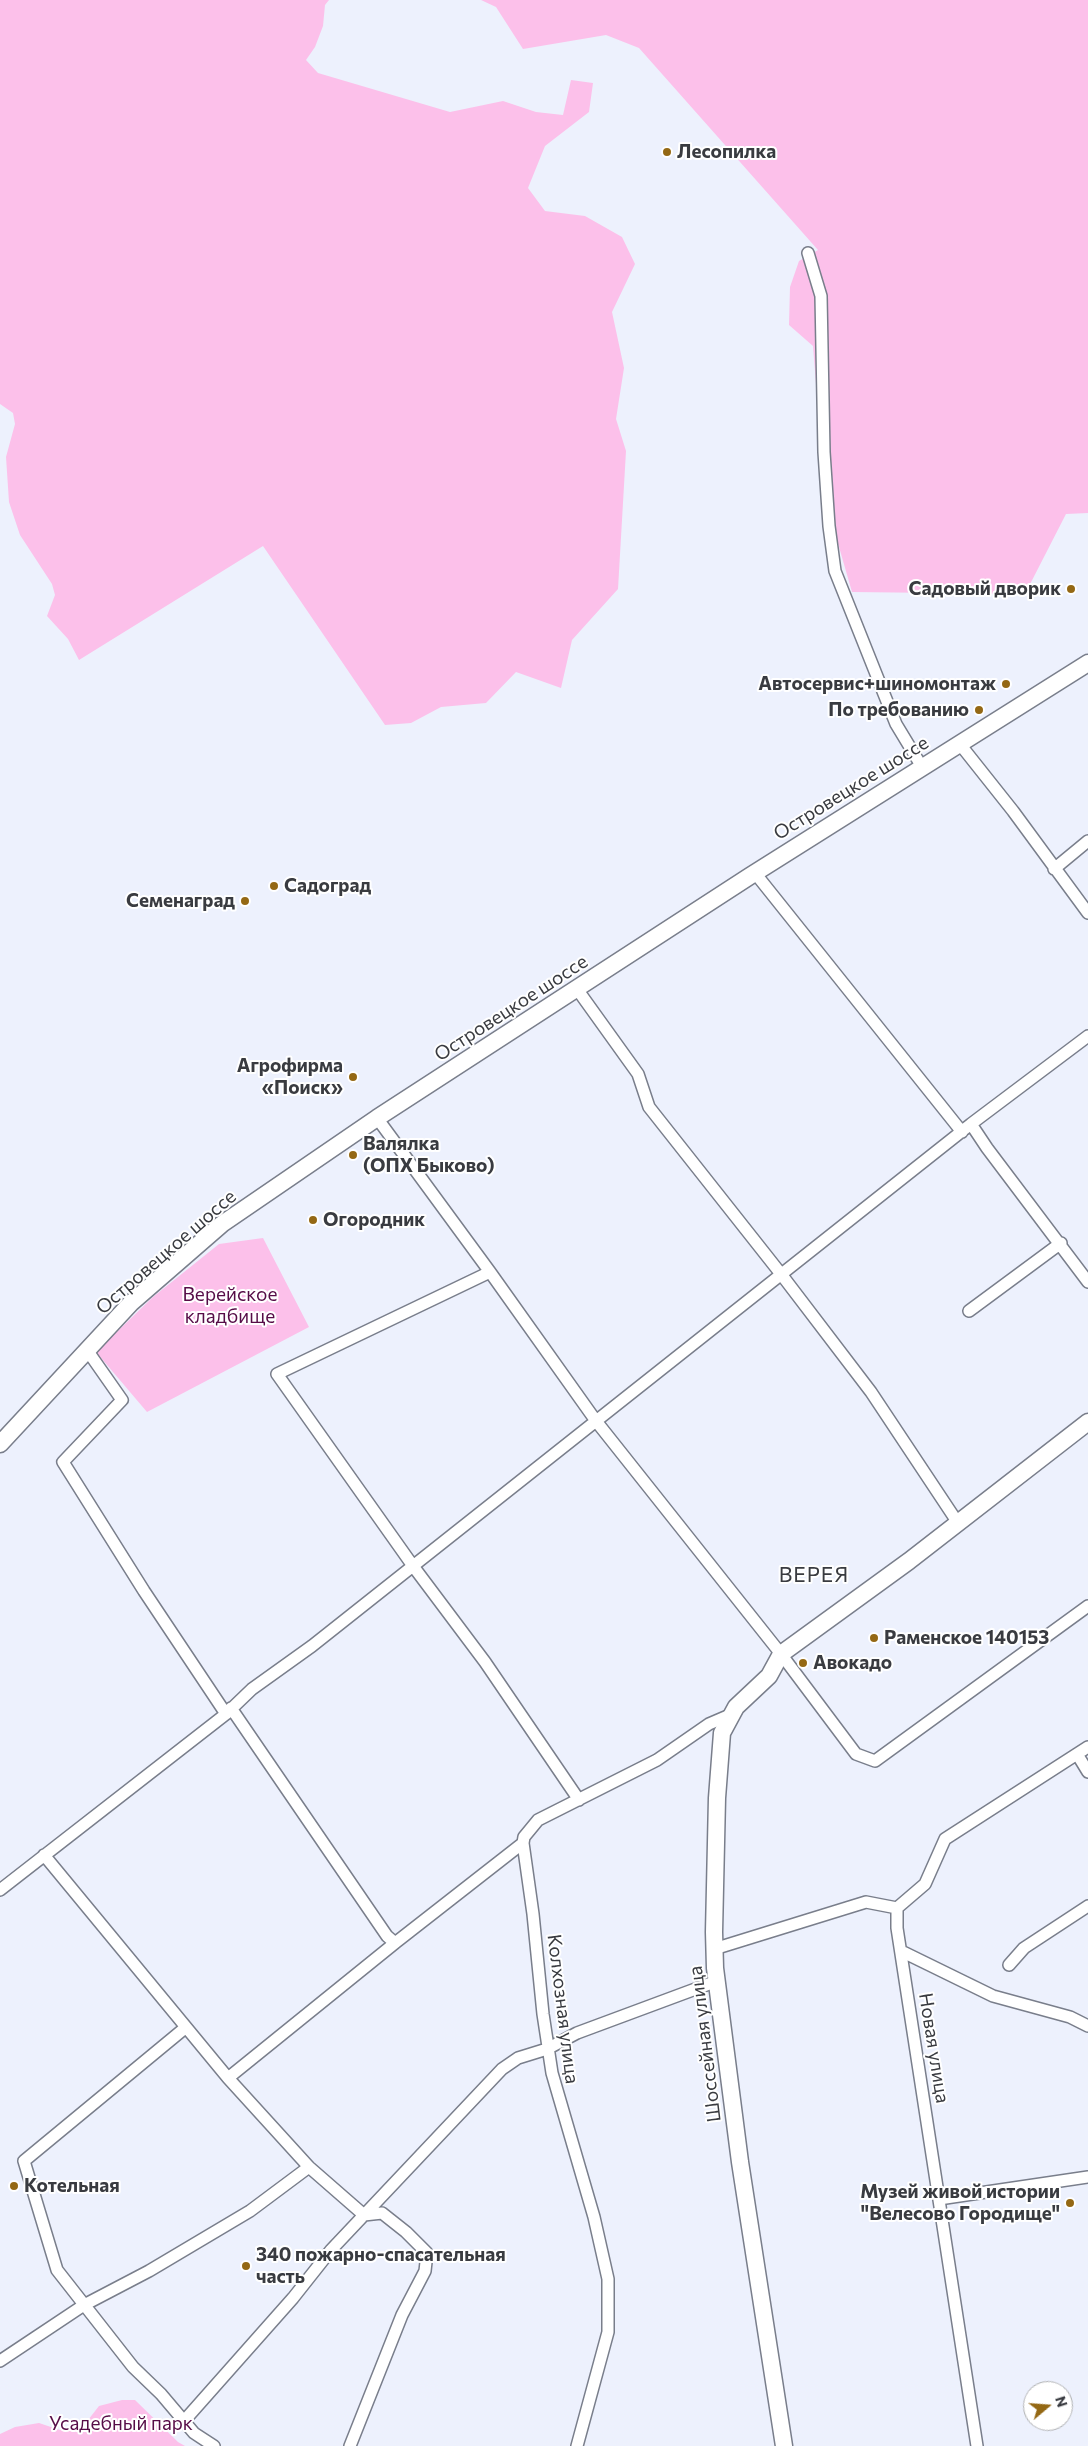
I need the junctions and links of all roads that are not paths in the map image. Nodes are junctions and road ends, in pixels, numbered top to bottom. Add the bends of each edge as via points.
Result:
1 (808, 253) dead end
2 (1088, 663) edge
3 (959, 744) junction
4 (922, 768) junction
5 (1088, 841) edge
6 (1054, 869) junction
7 (755, 873) junction
8 (1088, 913) edge
9 (578, 989) junction
10 (1088, 1036) edge
11 (376, 1118) junction
12 (971, 1124) junction
13 (962, 1132) junction
14 (1061, 1244) junction
15 (490, 1272) junction
16 (781, 1274) junction
17 (1088, 1282) edge
18 (969, 1311) dead end
19 (87, 1350) junction
20 (596, 1422) junction
21 (1088, 1422) edge
22 (0, 1444) edge
23 (958, 1524) junction
24 (413, 1566) junction
25 (1088, 1606) edge
26 (781, 1654) junction
27 (229, 1711) junction
28 (730, 1715) junction
29 (1088, 1747) edge
30 (1077, 1754) junction
31 (1088, 1772) edge
32 (579, 1800) junction
33 (522, 1843) junction
34 (44, 1855) junction
35 (0, 1890) edge
36 (1088, 1906) edge
37 (898, 1908) junction
38 (395, 1943) junction
39 (714, 1949) junction
40 (901, 1951) junction
41 (1009, 1965) dead end
42 (717, 1981) junction
43 (1088, 2026) edge
44 (186, 2028) junction
45 (547, 2049) junction
46 (228, 2078) junction
47 (309, 2167) junction
48 (1088, 2177) edge
49 (939, 2199) junction
50 (364, 2215) junction
51 (84, 2305) junction
52 (0, 2361) edge
53 (184, 2421) junction
54 (214, 2446) edge
55 (350, 2446) edge
56 (577, 2446) edge
57 (784, 2446) edge
58 (977, 2446) edge

1 - 4 street via 821,296 824,452 835,571 896,724
2 - 3 main road, Островецкое шоссе
3 - 4 main road, Островецкое шоссе
3 - 6 street
4 - 7 main road, Островецкое шоссе
5 - 6 street
6 - 8 street
7 - 9 main road, Островецкое шоссе
7 - 13 street
9 - 11 main road, Островецкое шоссе
9 - 16 street via 638,1074 650,1107
10 - 12 street
11 - 15 street
11 - 19 main road, Островецкое шоссе via 222,1224 132,1303
12 - 13 street
12 - 14 street
13 - 16 street
14 - 17 street
14 - 18 street
15 - 20 street
15 - 24 street via 277,1374
16 - 20 street
16 - 23 street via 871,1392
19 - 22 main road, Островецкое шоссе
19 - 27 street via 122,1400 63,1462 144,1591
20 - 24 street
20 - 26 street
21 - 23 main road
23 - 26 main road
24 - 27 street via 252,1689
24 - 32 street via 485,1662
25 - 26 street via 875,1761 856,1754
26 - 28 main road, Шоссейная улица via 769,1676
27 - 34 street
27 - 38 street
28 - 32 street via 709,1724 657,1760
28 - 39 main road, Шоссейная улица via 722,1733 719,1758
29 - 30 street
30 - 31 street
30 - 37 street via 945,1839 924,1884
32 - 33 street via 538,1820
33 - 38 street
33 - 45 street, Колхозная улица via 534,1914
34 - 35 street
34 - 44 street
36 - 41 street via 1024,1948
37 - 39 street via 866,1902
37 - 40 street, Новая улица via 896,1928
38 - 46 street
39 - 42 main road, Шоссейная улица
40 - 43 street via 993,1996
40 - 49 street, Новая улица
42 - 45 street via 577,2033
42 - 57 main road, Шоссейная улица via 740,2162
44 - 46 street
44 - 51 street via 24,2161 57,2270
45 - 50 street via 518,2058 502,2069
45 - 56 street, Колхозная улица via 608,2279 608,2332
46 - 47 street
47 - 50 street
47 - 51 street via 250,2211
48 - 49 street
49 - 58 street, Новая улица
50 - 53 street
50 - 55 street via 382,2213 427,2253 425,2272 402,2315
51 - 52 street
51 - 53 street via 133,2366
53 - 54 street

